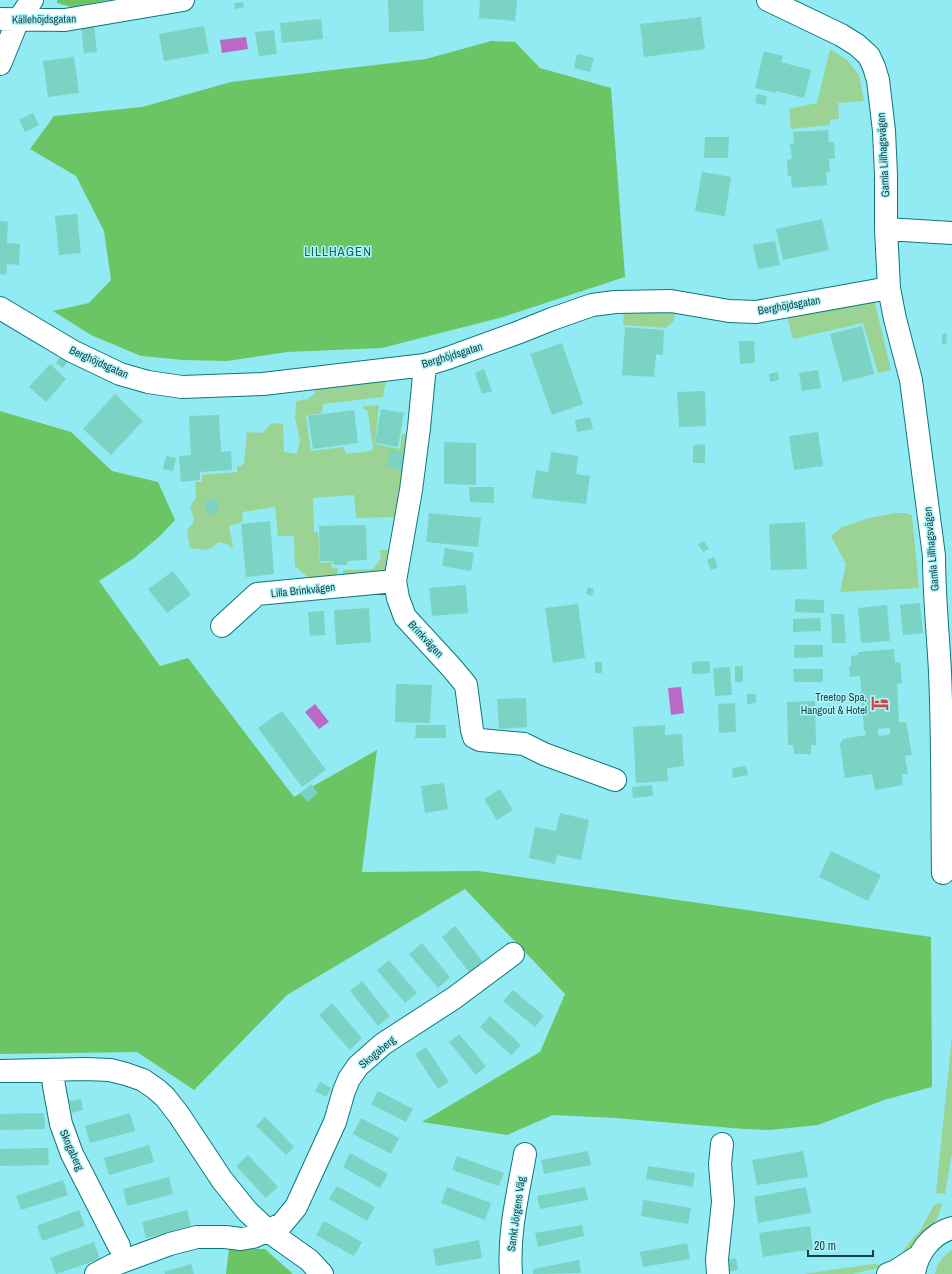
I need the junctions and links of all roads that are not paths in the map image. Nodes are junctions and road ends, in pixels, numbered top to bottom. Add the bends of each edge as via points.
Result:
1 (32, 0) edge
2 (183, 0) edge
3 (768, 0) edge
4 (9, 20) edge
5 (0, 64) edge
6 (886, 229) junction
7 (952, 233) edge
8 (889, 288) junction
9 (0, 308) edge
10 (425, 365) junction
11 (395, 581) junction
12 (222, 626) dead end
13 (615, 780) dead end
14 (942, 873) dead end
15 (513, 954) dead end
16 (52, 1070) junction
17 (0, 1071) edge
18 (722, 1144) dead end
19 (525, 1154) dead end
20 (952, 1228) edge
21 (268, 1231) junction
22 (119, 1246) dead end
23 (916, 1265) edge
24 (96, 1274) edge
25 (322, 1274) edge
26 (511, 1274) edge
27 (718, 1274) edge
28 (888, 1274) edge

1 - 4 street
2 - 4 street, Källehöjdsgatan via 65,20
3 - 6 street, Gamla Lillhagsvägen via 841,35 868,56 878,80 884,131
4 - 5 street
6 - 7 street
6 - 8 street, Gamla Lillhagsvägen
8 - 10 street, Berghöjdsgatan via 756,312 729,311 671,301 592,305
8 - 14 street, Gamla Lillhagsvägen via 911,380 934,556 940,673
9 - 10 street, Berghöjdsgatan via 72,351 120,374 175,386 263,384
10 - 11 street, Brinkvägen via 411,490
11 - 12 street, Lilla Brinkvägen via 257,594
11 - 13 street, Brinkvägen via 405,617 466,685 474,737 480,740 524,744 550,757
15 - 21 street, Skogaberg via 454,998 383,1044 358,1066 349,1079 335,1122 296,1207 282,1224
16 - 17 street
16 - 21 street via 110,1070 143,1080 156,1089 179,1115 222,1180 247,1211
16 - 22 street, Skogaberg via 61,1124 72,1154
18 - 27 street via 720,1164 723,1202 717,1259
19 - 26 street, Sankt Jörgens Väg via 512,1227 509,1254
20 - 23 street via 942,1232 926,1245
21 - 24 street, Skogaberg via 241,1239 197,1237 170,1244
21 - 25 street via 309,1260
23 - 28 street via 910,1263

